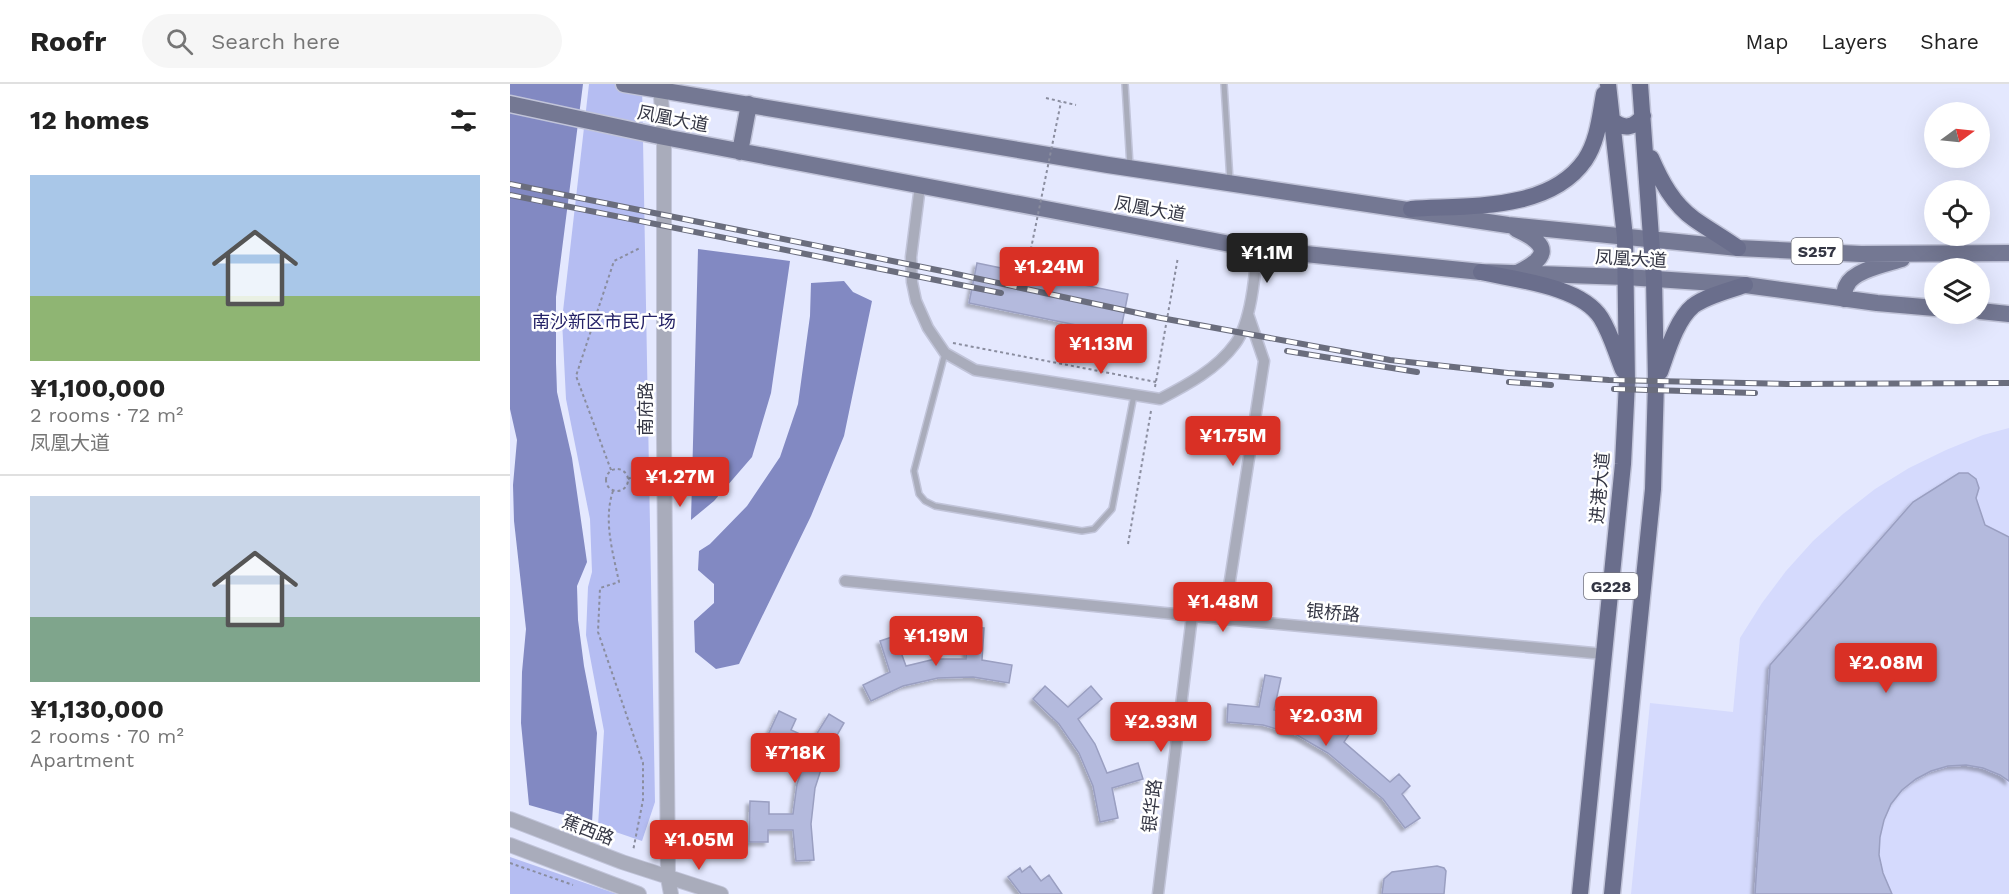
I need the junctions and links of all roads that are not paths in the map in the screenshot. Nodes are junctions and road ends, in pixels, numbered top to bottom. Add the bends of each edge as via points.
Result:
1 (624, 84) edge
2 (1125, 84) edge
3 (1224, 84) edge
4 (1607, 84) edge
5 (1640, 84) edge
6 (660, 87) edge
7 (510, 104) edge
8 (749, 105) junction
9 (1643, 116) junction
10 (1612, 120) junction
11 (664, 138) junction
12 (1645, 146) junction
13 (740, 152) junction
14 (1131, 167) junction
15 (1230, 182) junction
16 (920, 186) junction
17 (1411, 209) junction
18 (1508, 225) junction
19 (1624, 237) junction
20 (1652, 240) junction
21 (1738, 248) junction
22 (1257, 249) junction
23 (1917, 254) junction
24 (2009, 254) edge
25 (1481, 272) junction
26 (1515, 275) junction
27 (1626, 277) junction
28 (1654, 279) junction
29 (1745, 285) junction
30 (1844, 299) junction
31 (1924, 307) edge
32 (1990, 312) edge
33 (1248, 314) junction
34 (2009, 314) edge
35 (945, 353) junction
36 (1627, 382) junction
37 (1656, 382) junction
38 (1134, 395) junction
39 (845, 581) dead end
40 (1192, 616) junction
41 (1224, 619) junction
42 (1604, 654) junction
43 (510, 819) edge
44 (510, 845) edge
45 (668, 878) junction
46 (639, 894) edge
47 (660, 894) edge
48 (672, 894) edge
49 (721, 894) edge
50 (1158, 894) edge
51 (1580, 894) edge
52 (1612, 894) edge

1 - 6 main road, 凤凰大道
2 - 14 lane
3 - 15 lane
4 - 10 highway, 进港大道 / G228
4 - 17 highway via 1590,150 1567,180 1544,193 1511,202
5 - 9 highway, G228
6 - 8 main road, 凤凰大道
6 - 11 street, 南府路
7 - 11 main road, 凤凰大道
8 - 13 main road
8 - 14 main road, 凤凰大道
9 - 10 highway via 1631,127 1618,126
9 - 12 highway, G228
10 - 19 highway, 进港大道 / G228
11 - 13 main road, 凤凰大道
11 - 45 street, 南府路
12 - 20 highway, G228
12 - 21 highway via 1661,181 1677,203
13 - 16 main road, 凤凰大道
14 - 15 main road, 凤凰大道
15 - 17 main road, 凤凰大道
16 - 22 main road, 凤凰大道
16 - 35 street via 911,257 912,282 928,328
17 - 18 main road, 凤凰大道
18 - 19 main road, 凤凰大道
18 - 26 main road via 1528,234 1542,249 1539,261
19 - 20 main road, 凤凰大道 / S257
19 - 27 highway, 进港大道 / G228
20 - 21 main road, 凤凰大道 / S257
20 - 28 highway, G228
21 - 23 main road, 凤凰大道 / S257
22 - 25 main road, 凤凰大道
22 - 33 street
23 - 24 main road, 凤凰大道 / S257
23 - 30 main road via 1854,276 1848,282
25 - 26 main road, 凤凰大道
25 - 36 highway via 1563,291 1582,300 1599,316 1610,335
26 - 27 main road, 凤凰大道
27 - 28 main road, 凤凰大道
27 - 36 highway, 进港大道 / G228
28 - 29 main road, 凤凰大道
28 - 37 highway, G228
29 - 30 main road, 凤凰大道
29 - 37 highway via 1693,306 1672,340
30 - 31 main road, 凤凰大道
32 - 34 main road
33 - 38 street via 1237,343 1185,387 1160,399
33 - 41 street via 1264,361
35 - 38 street via 975,370
35 - 38 lane via 914,471 919,494 935,506 1083,531 1094,529 1112,509
36 - 42 highway, 进港大道 / G228
37 - 52 highway, G228 via 1653,489
39 - 40 street, 银桥路
40 - 41 street, 银桥路
40 - 50 street, 银华路
41 - 42 street, 银桥路
42 - 51 highway, 进港大道 / G228
43 - 45 street, 蕉西路
44 - 46 street
45 - 47 street, 南府路
45 - 48 street, 南府路
45 - 49 street, 蕉西路

